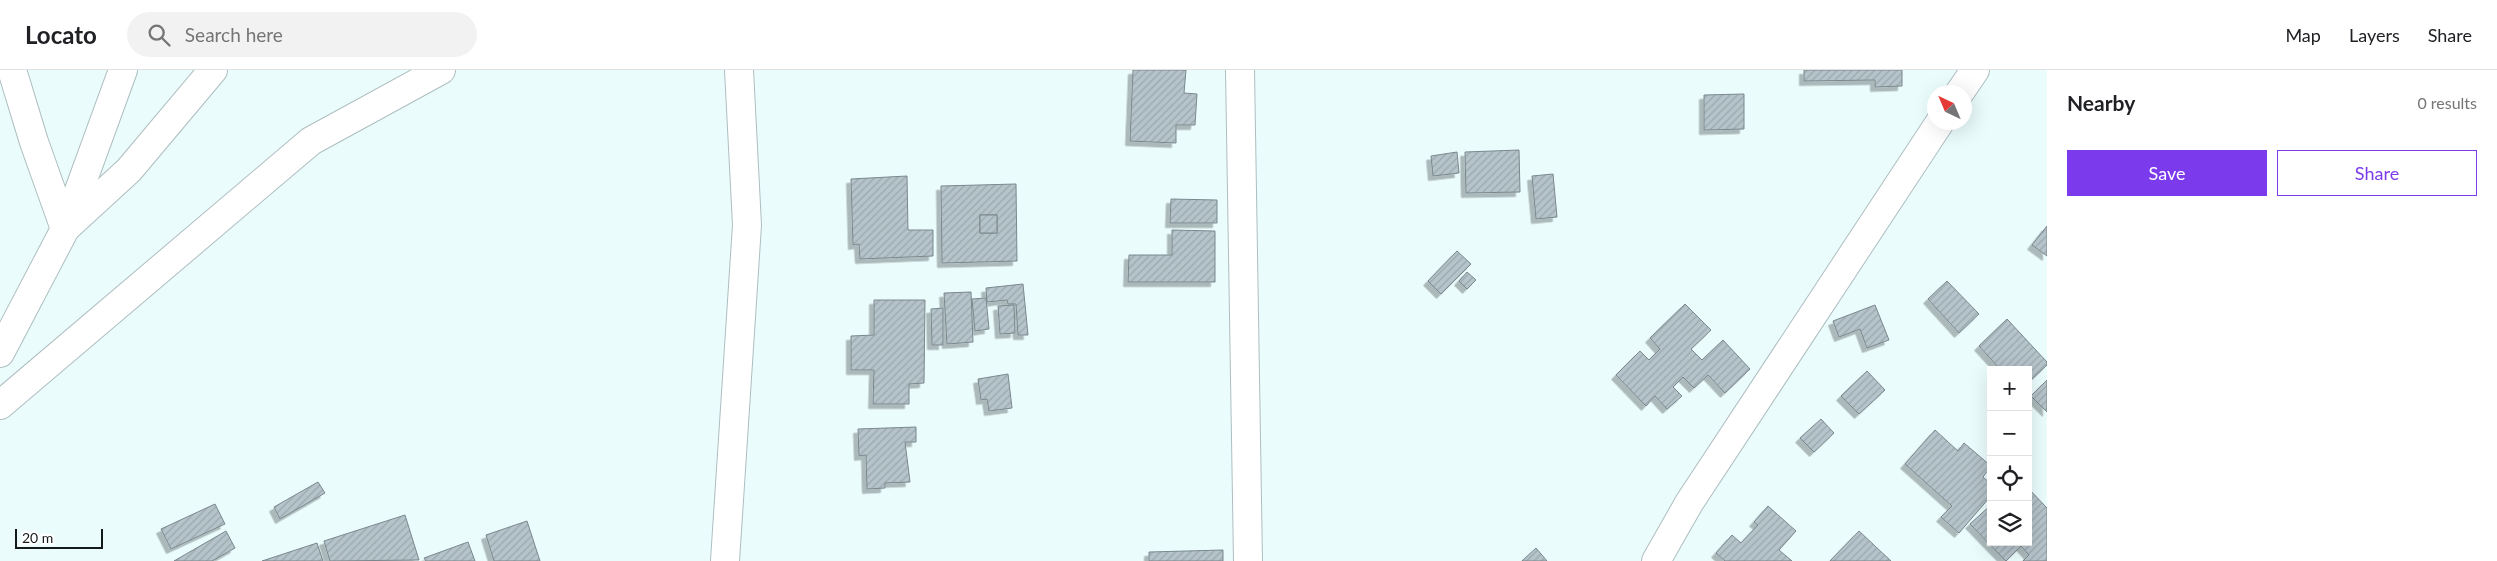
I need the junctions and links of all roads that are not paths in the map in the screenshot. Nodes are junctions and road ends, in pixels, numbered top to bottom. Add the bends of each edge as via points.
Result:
1 (12, 70) edge
2 (122, 70) edge
3 (213, 70) edge
4 (441, 70) edge
5 (739, 70) edge
6 (1240, 70) edge
7 (1975, 70) edge
8 (1965, 85) edge
9 (1935, 130) edge
10 (65, 229) junction
11 (0, 353) edge
12 (0, 405) edge
13 (724, 561) edge
14 (1248, 561) edge
15 (1656, 561) edge

1 - 10 street
2 - 10 street
3 - 10 street via 130,170
4 - 12 street via 311,141
5 - 13 street via 747,225
6 - 14 street
7 - 8 street
9 - 15 street via 1689,503
10 - 11 street

